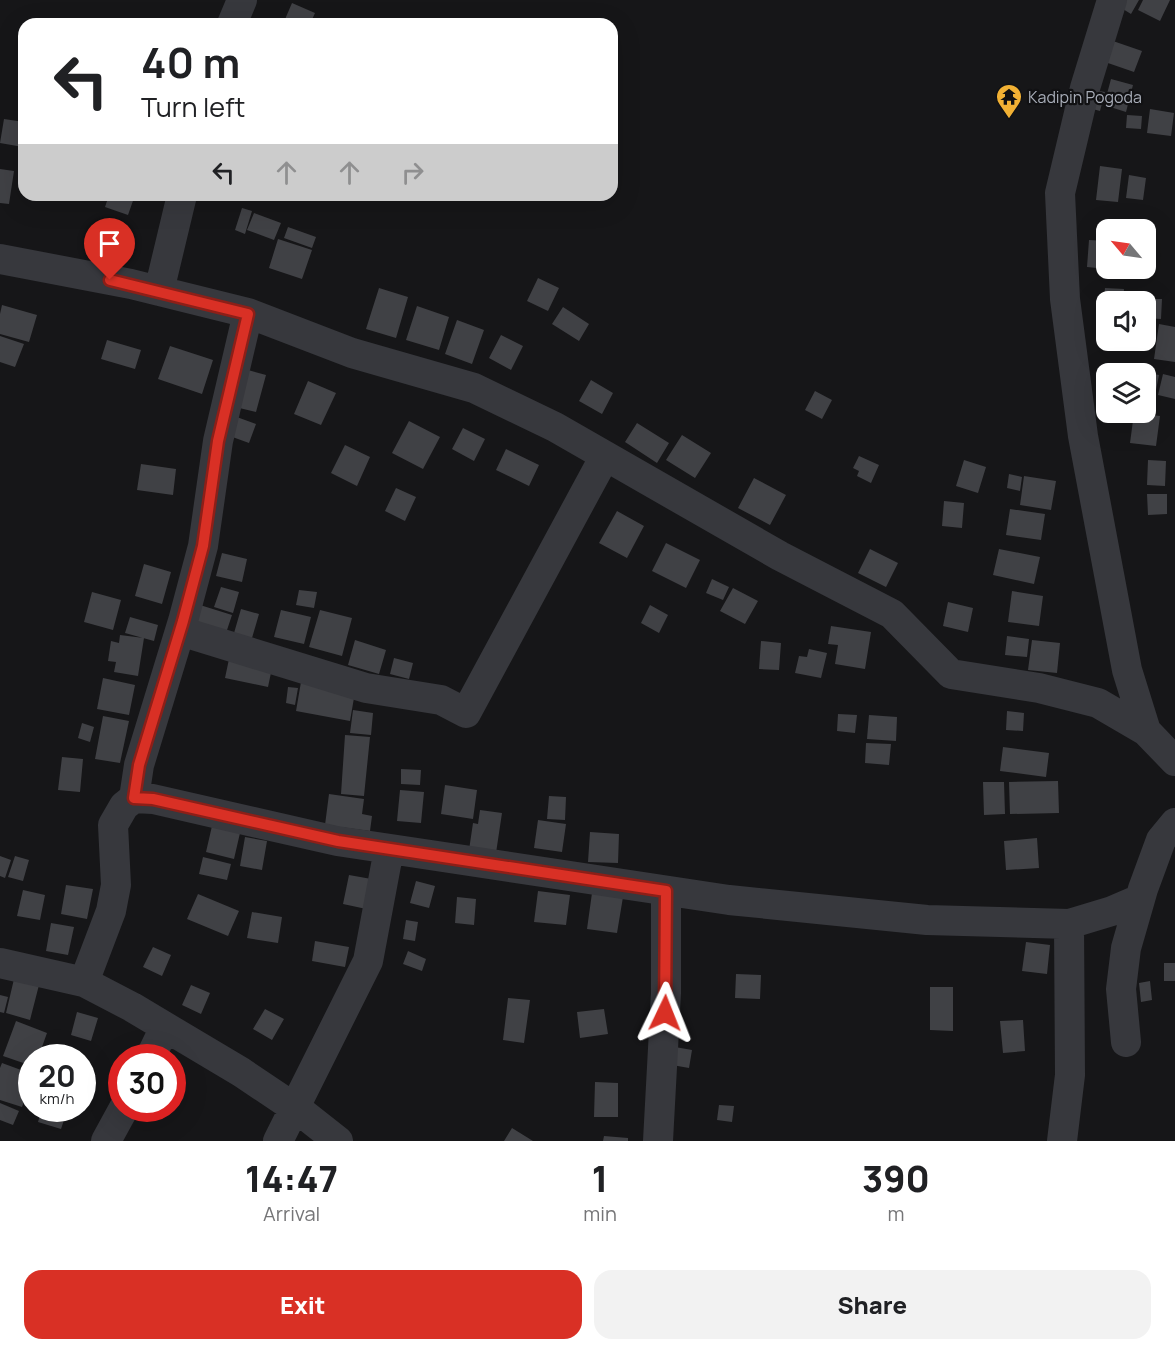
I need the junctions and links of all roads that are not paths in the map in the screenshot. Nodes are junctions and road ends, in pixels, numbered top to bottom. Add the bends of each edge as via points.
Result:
1 (242, 0) edge
2 (1112, 0) edge
3 (234, 18) edge
4 (181, 201) edge
5 (0, 259) edge
6 (159, 291) junction
7 (248, 314) junction
8 (605, 456) junction
9 (180, 631) junction
10 (1146, 731) junction
11 (1175, 761) edge
12 (134, 798) junction
13 (1175, 823) edge
14 (389, 849) junction
15 (666, 891) junction
16 (1140, 899) junction
17 (1069, 924) junction
18 (0, 963) edge
19 (84, 982) junction
20 (165, 1027) junction
21 (1126, 1042) dead end
22 (157, 1044) edge
23 (295, 1108) junction
24 (116, 1122) edge
25 (106, 1141) edge
26 (278, 1141) edge
27 (338, 1141) edge
28 (658, 1141) edge
29 (1062, 1141) edge

1 - 3 street
2 - 10 street via 1085,88 1060,193 1065,299 1083,436 1127,670
4 - 6 street
5 - 6 street
6 - 7 street
7 - 8 street via 352,353 474,388
7 - 9 street via 218,441 203,546
8 - 9 street via 466,713 441,700 366,688
8 - 10 street via 780,556 892,614 951,674 1039,688 1098,704
9 - 12 street via 139,765
10 - 11 street
12 - 14 street
12 - 19 street via 113,825 116,885 111,911
13 - 16 street via 1161,840
14 - 15 street
14 - 23 street via 368,961
15 - 17 street via 927,920
15 - 28 street via 666,993
16 - 17 street
16 - 21 street via 1126,948 1120,989
17 - 29 street via 1070,1075
18 - 19 street
19 - 20 street
20 - 22 street
20 - 23 street
23 - 26 street
23 - 27 street
24 - 25 street

